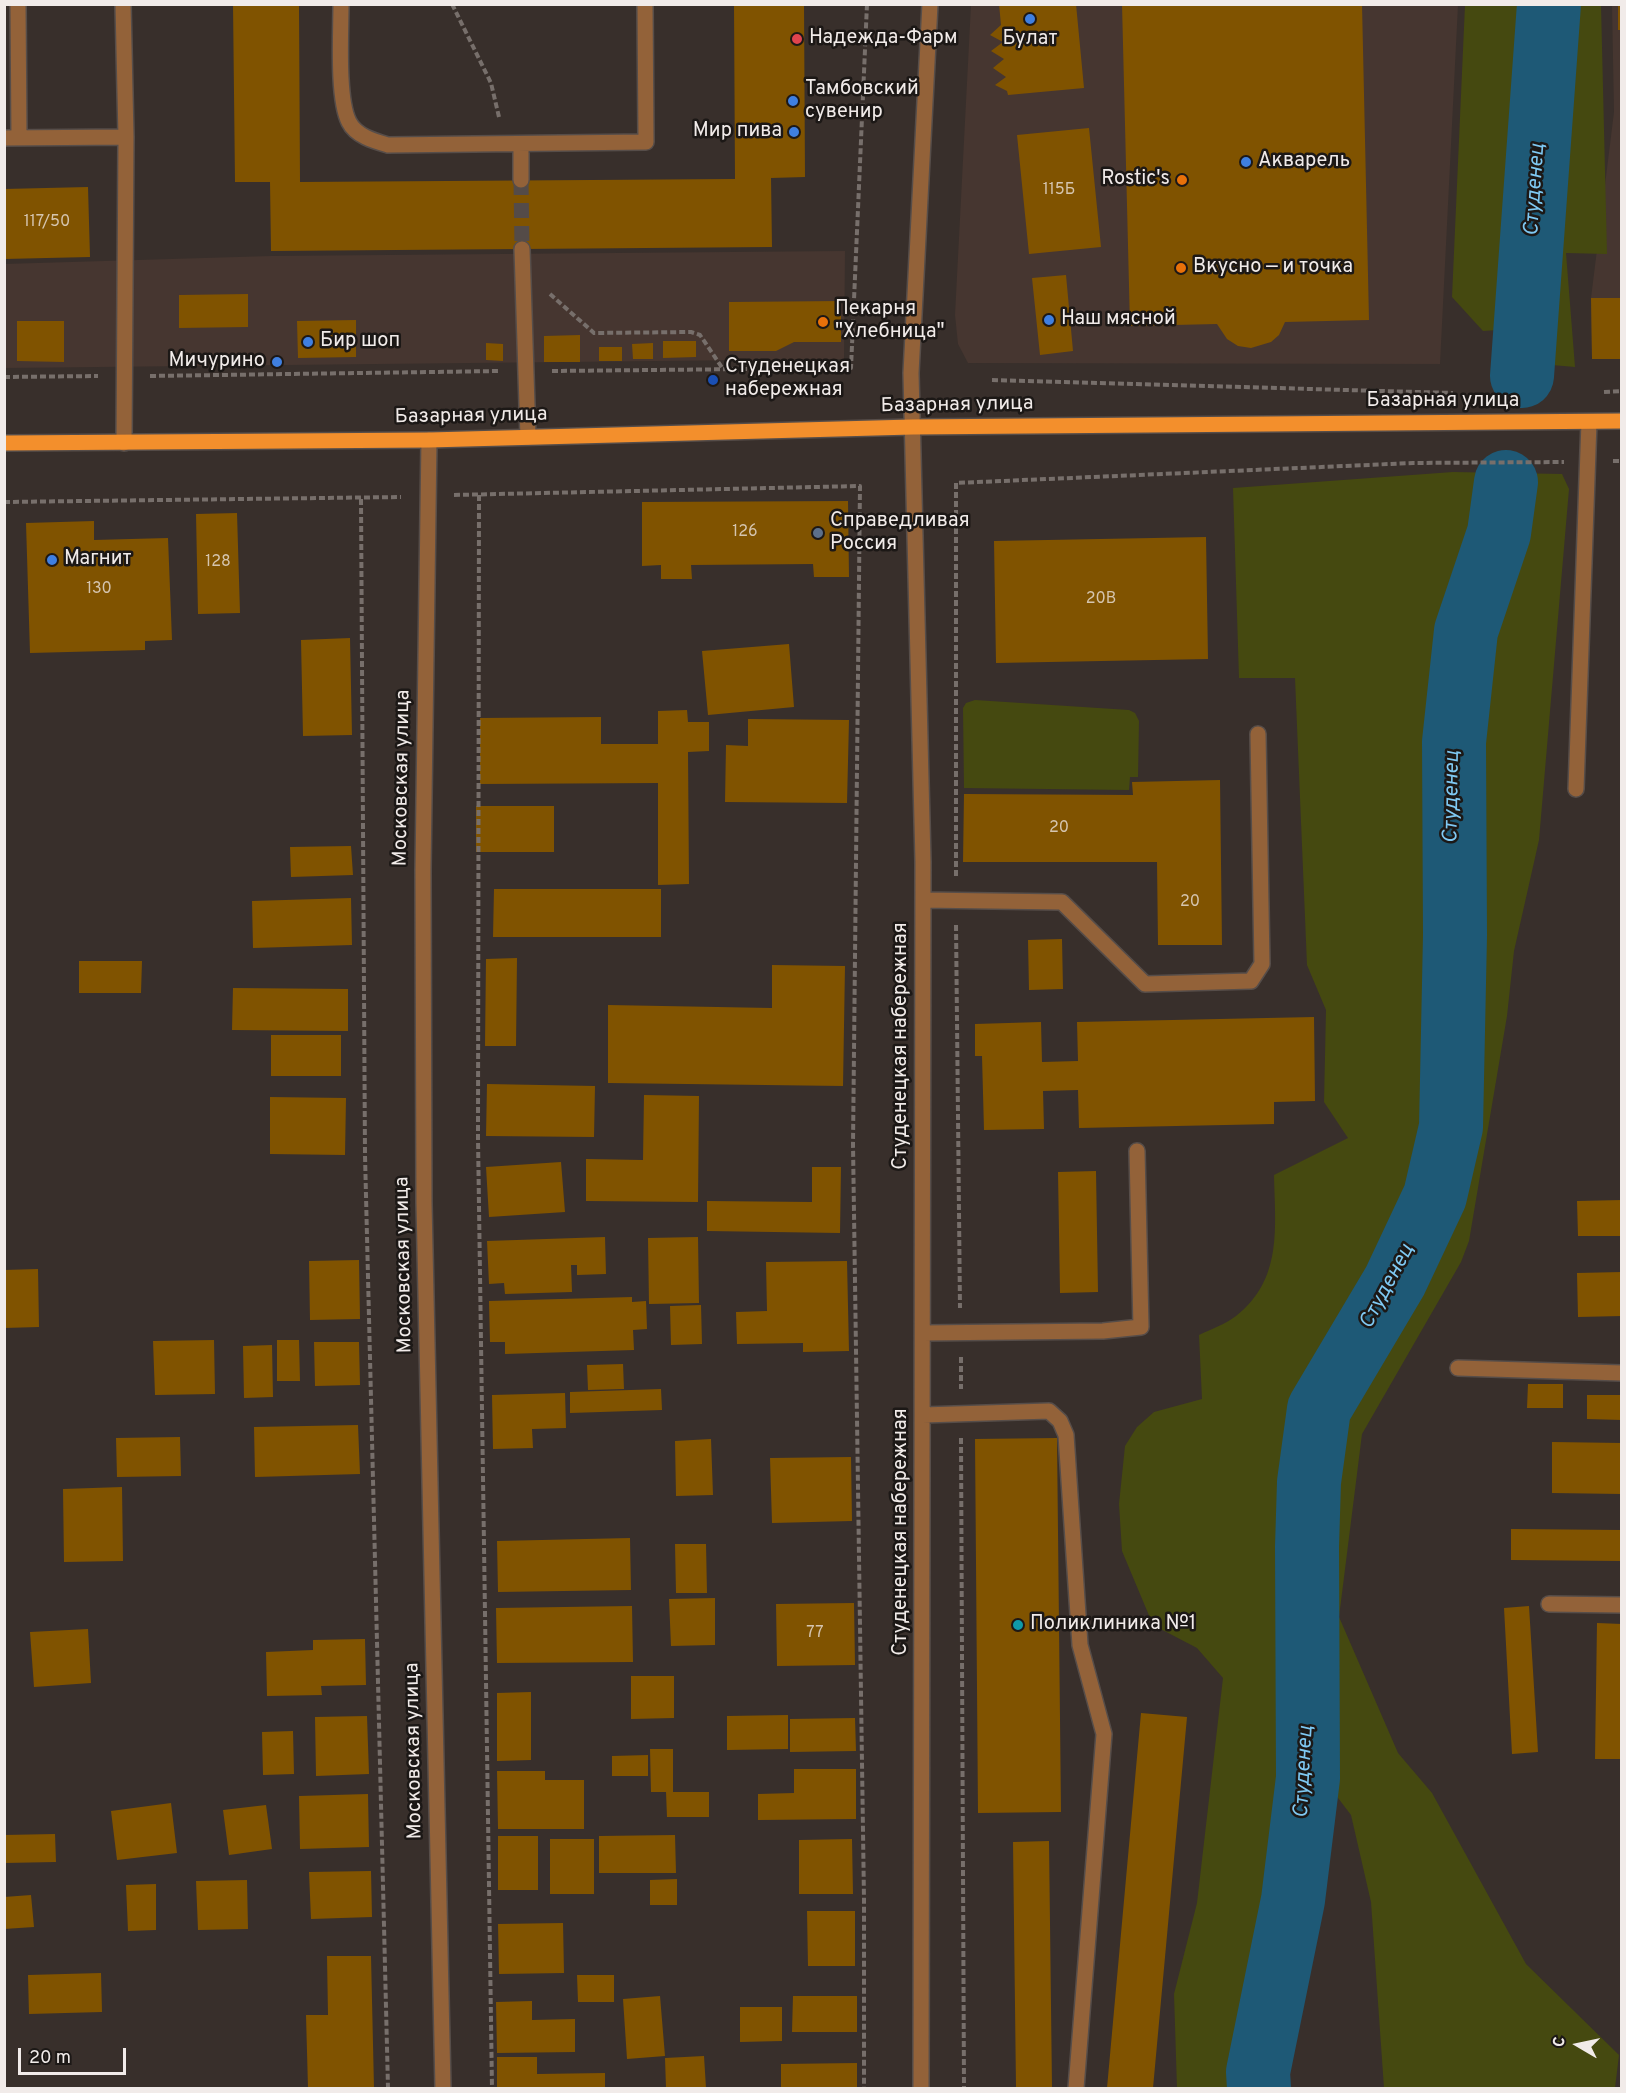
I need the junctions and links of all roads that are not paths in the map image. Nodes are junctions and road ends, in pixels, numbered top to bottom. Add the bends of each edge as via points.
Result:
1 (18, 4) edge
2 (123, 4) edge
3 (341, 4) edge
4 (645, 4) edge
5 (930, 4) edge
6 (126, 137) junction
7 (12, 138) edge
8 (521, 145) junction
9 (521, 180) tunnel mouth
10 (522, 249) tunnel mouth
11 (1622, 421) edge
12 (1588, 422) junction
13 (912, 427) junction
14 (528, 437) junction
15 (429, 440) junction
16 (124, 442) junction
17 (4, 443) edge
18 (1258, 734) dead end
19 (1576, 789) dead end
20 (923, 900) junction
21 (1137, 1151) dead end
22 (922, 1333) junction
23 (1458, 1368) dead end
24 (1622, 1372) edge
25 (923, 1415) junction
26 (1549, 1604) dead end
27 (1622, 1605) edge
28 (443, 2088) edge
29 (921, 2088) edge
30 (1076, 2088) edge

1 - 7 street
2 - 6 street
3 - 8 street via 343,97 349,122 368,140 388,145
4 - 8 street via 646,142
5 - 13 street, Студенецкая набережная via 911,373
6 - 7 street
6 - 16 street
8 - 9 street
10 - 14 street
11 - 12 main road, Базарная улица
12 - 13 main road, Базарная улица
12 - 19 street
13 - 14 main road, Базарная улица
13 - 20 street, Студенецкая набережная
14 - 15 main road, Базарная улица
15 - 16 main road, Базарная улица
15 - 28 street, Московская улица via 423,870 424,1203
16 - 17 main road, Базарная улица
18 - 20 street via 1262,964 1251,981 1145,984 1062,902
20 - 22 street, Студенецкая набережная
21 - 22 street via 1141,1327
22 - 25 street, Студенецкая набережная
23 - 24 street
25 - 29 street, Студенецкая набережная
25 - 30 street via 1049,1411 1060,1421 1066,1435 1080,1645 1104,1734
26 - 27 street

